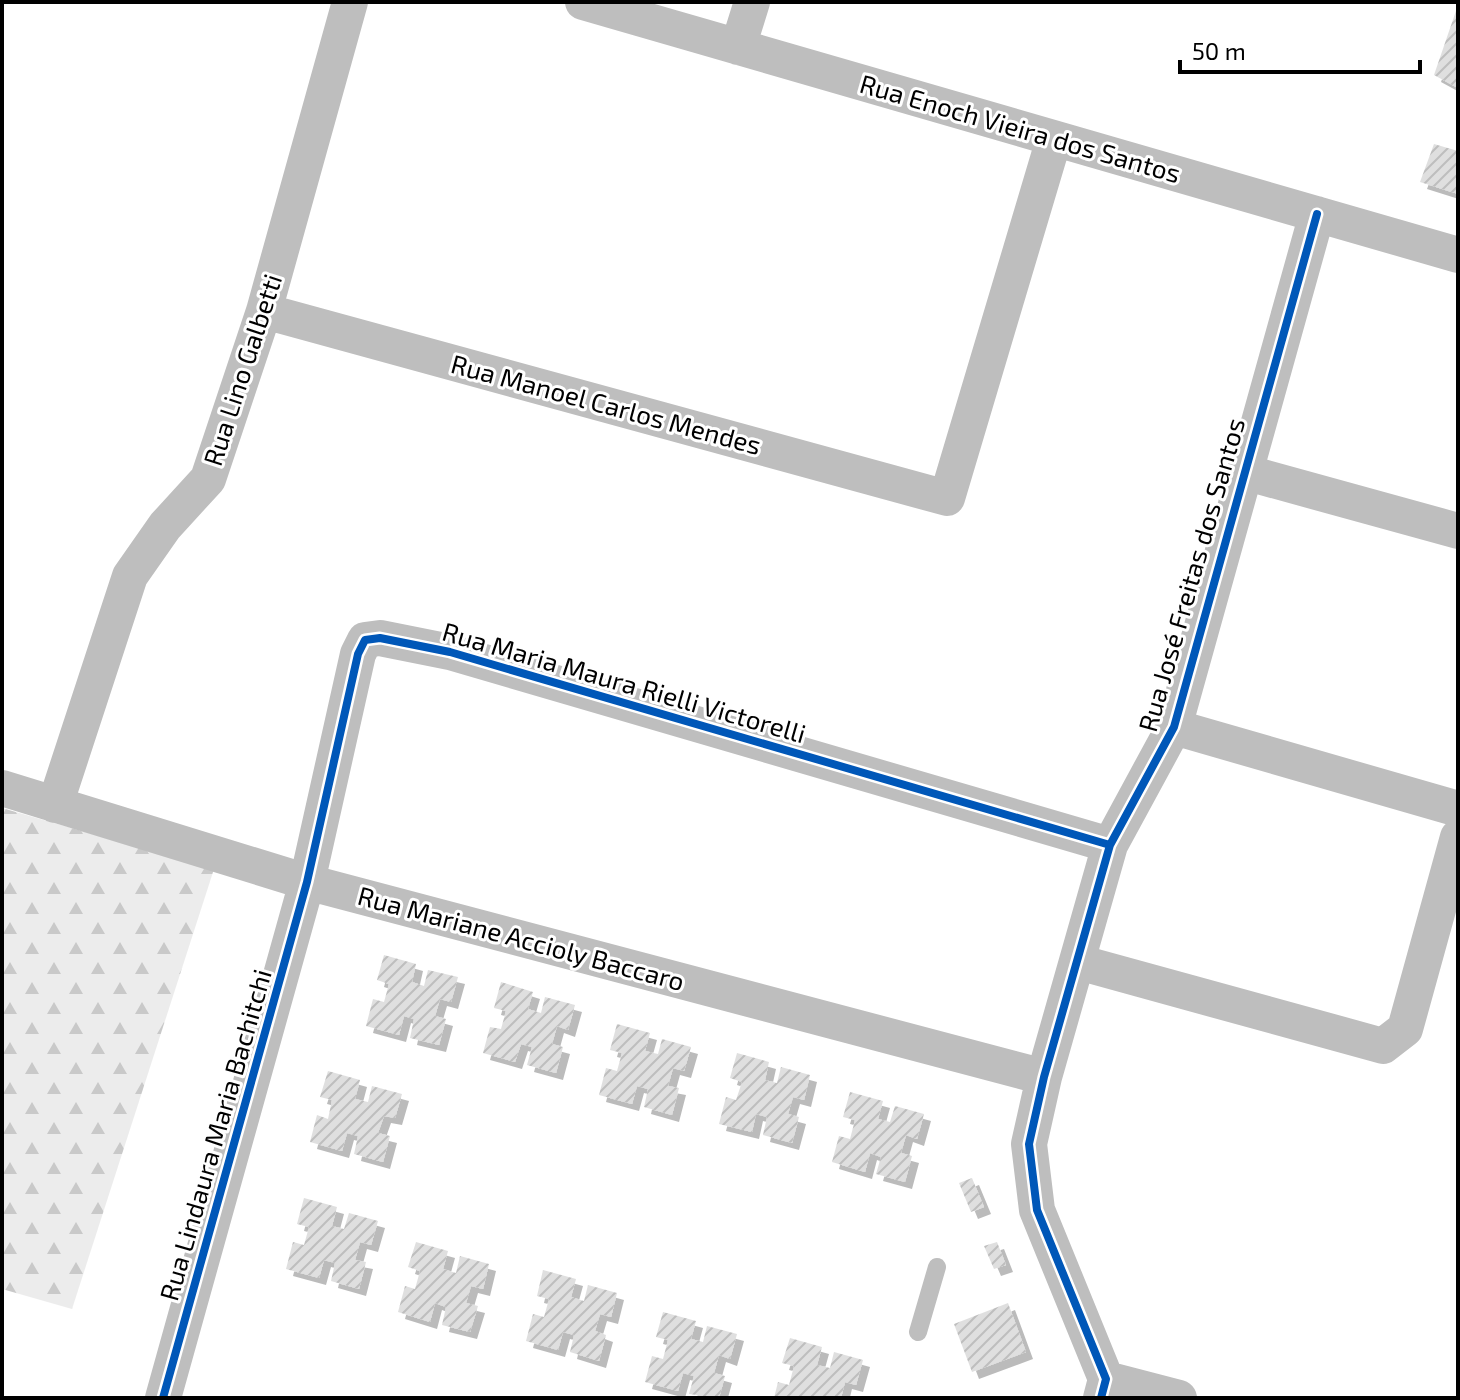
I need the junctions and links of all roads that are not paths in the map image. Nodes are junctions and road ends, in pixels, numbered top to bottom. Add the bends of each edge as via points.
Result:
1 (350, 2) edge
2 (583, 2) edge
3 (752, 2) edge
4 (738, 47) junction
5 (1054, 139) junction
6 (1317, 214) junction
7 (1458, 255) edge
8 (264, 311) junction
9 (1244, 472) junction
10 (1458, 531) edge
11 (1174, 727) junction
12 (2, 788) edge
13 (55, 805) junction
14 (1458, 809) edge
15 (1458, 837) edge
16 (1110, 845) junction
17 (307, 882) junction
18 (1078, 962) junction
19 (1044, 1077) junction
20 (937, 1267) dead end
21 (918, 1332) dead end
22 (1103, 1388) edge
23 (163, 1398) edge
24 (1179, 1398) edge

1 - 8 street, Rua Lino Galbetti
2 - 4 street, Rua Enoch Vieira dos Santos
3 - 4 street
4 - 5 street, Rua Enoch Vieira dos Santos
5 - 6 street, Rua Enoch Vieira dos Santos
5 - 8 street, Rua Manoel Carlos Mendes via 947,498
6 - 7 street, Rua Enoch Vieira dos Santos
6 - 9 street, Rua José Freitas dos Santos
8 - 13 street, Rua Lino Galbetti via 208,479 165,526 130,576
9 - 10 street
9 - 11 street, Rua José Freitas dos Santos
11 - 14 street
11 - 16 street, Rua José Freitas dos Santos
12 - 13 street, Rua Mariane Accioly Baccaro
13 - 17 street, Rua Mariane Accioly Baccaro
15 - 18 street via 1405,1029 1383,1046
16 - 17 street, Rua Maria Maura Rielli Victorelli via 450,652 380,638 365,640 358,654
16 - 18 street, Rua José Freitas dos Santos
17 - 19 street, Rua Mariane Accioly Baccaro
17 - 23 street, Rua Lindaura Maria Bachitchi
18 - 19 street, Rua José Freitas dos Santos
19 - 22 street, Rua José Freitas dos Santos via 1029,1144 1031,1185
20 - 21 lane
22 - 24 street

